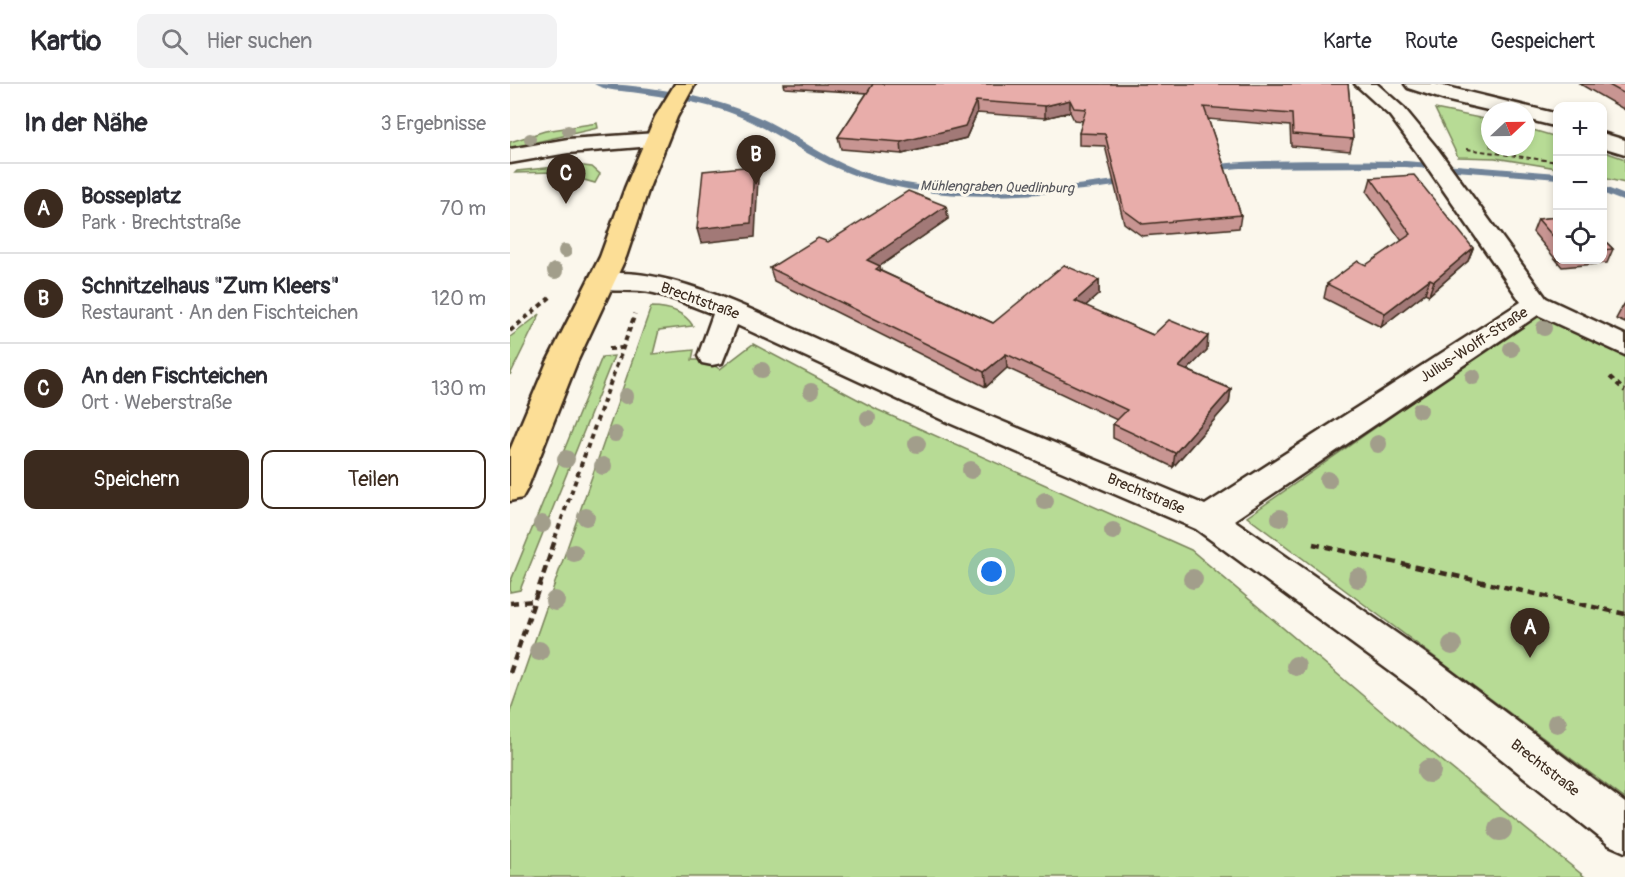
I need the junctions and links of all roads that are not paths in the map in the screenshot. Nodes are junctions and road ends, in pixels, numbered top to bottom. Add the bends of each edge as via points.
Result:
1 (1365, 84) edge
2 (1414, 84) edge
3 (683, 87) edge
4 (1481, 102) edge
5 (1535, 115) edge
6 (1553, 120) edge
7 (656, 140) junction
8 (1607, 140) edge
9 (1625, 147) edge
10 (510, 156) edge
11 (602, 282) junction
12 (1536, 304) junction
13 (728, 310) junction
14 (1625, 346) edge
15 (712, 356) dead end
16 (510, 489) edge
17 (1208, 520) junction
18 (1625, 830) edge

1 - 12 street, Julius-Wolff-Straße via 1397,112 1427,150
2 - 4 street
3 - 7 main road
5 - 6 street
7 - 10 street via 567,146
7 - 11 main road
8 - 9 street
11 - 13 street, Brechtstraße via 646,283 680,291
11 - 16 main road via 562,362
12 - 14 street
12 - 17 street, Julius-Wolff-Straße
13 - 15 street
13 - 17 street, Brechtstraße via 958,415
17 - 18 street, Brechtstraße via 1428,677

